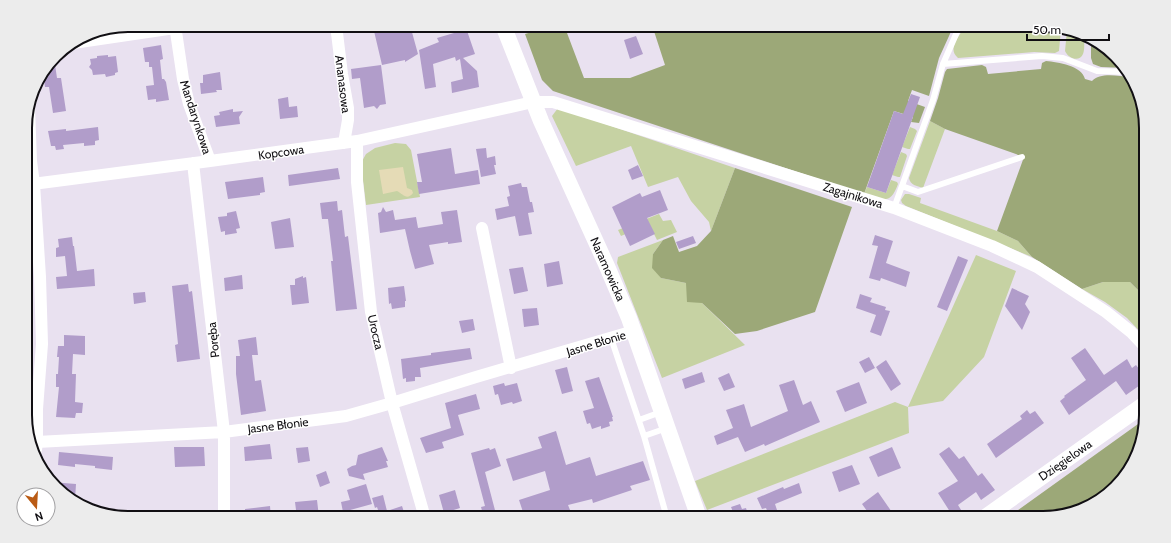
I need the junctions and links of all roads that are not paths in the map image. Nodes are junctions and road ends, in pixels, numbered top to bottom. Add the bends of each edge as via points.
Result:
1 (139, 32) edge
2 (176, 32) edge
3 (337, 32) edge
4 (506, 32) edge
5 (957, 32) edge
6 (88, 40) edge
7 (943, 64) junction
8 (1121, 72) edge
9 (533, 102) junction
10 (357, 141) junction
11 (344, 143) junction
12 (1022, 157) dead end
13 (210, 161) junction
14 (193, 163) junction
15 (32, 184) edge
16 (902, 186) junction
17 (894, 208) junction
18 (32, 211) edge
19 (482, 228) dead end
20 (634, 332) junction
21 (611, 338) junction
22 (1139, 341) edge
23 (511, 368) junction
24 (392, 404) junction
25 (1139, 408) edge
26 (663, 412) junction
27 (638, 420) junction
28 (668, 428) junction
29 (224, 432) junction
30 (644, 436) junction
31 (35, 441) edge
32 (37, 446) edge
33 (224, 511) edge
34 (423, 511) edge
35 (665, 511) edge
36 (697, 511) edge
37 (994, 511) edge

1 - 6 street
2 - 13 street, Mandarynkowa via 189,104
3 - 11 street, Ananasowa via 348,108
4 - 9 street, Naramowicka
5 - 7 lane
7 - 8 lane via 1042,56 1063,58 1097,71
7 - 16 lane
9 - 10 street, Kopcowa
9 - 17 street, Zagajnikowa via 552,102
9 - 20 street, Naramowicka
10 - 11 street, Kopcowa
10 - 24 street, Urocza via 357,182 371,312
11 - 13 street, Kopcowa
12 - 16 lane via 918,192
13 - 14 street, Kopcowa
14 - 15 street, Kopcowa
14 - 29 street, Poręba
16 - 17 lane
17 - 22 street, Zagajnikowa via 992,246 1037,267 1106,312
18 - 31 street via 42,344
19 - 23 street
20 - 21 street, Jasne Błonie
20 - 26 street, Naramowicka
21 - 23 street, Jasne Błonie
21 - 27 lane
23 - 24 street, Jasne Błonie
24 - 29 street, Jasne Błonie via 346,416
24 - 34 street, Urocza
25 - 37 street, Dzięgielowa
26 - 27 lane
26 - 28 street, Naramowicka
27 - 30 lane
28 - 30 lane
28 - 36 street, Naramowicka
29 - 32 street, Jasne Błonie
29 - 33 street, Poręba
30 - 35 lane

